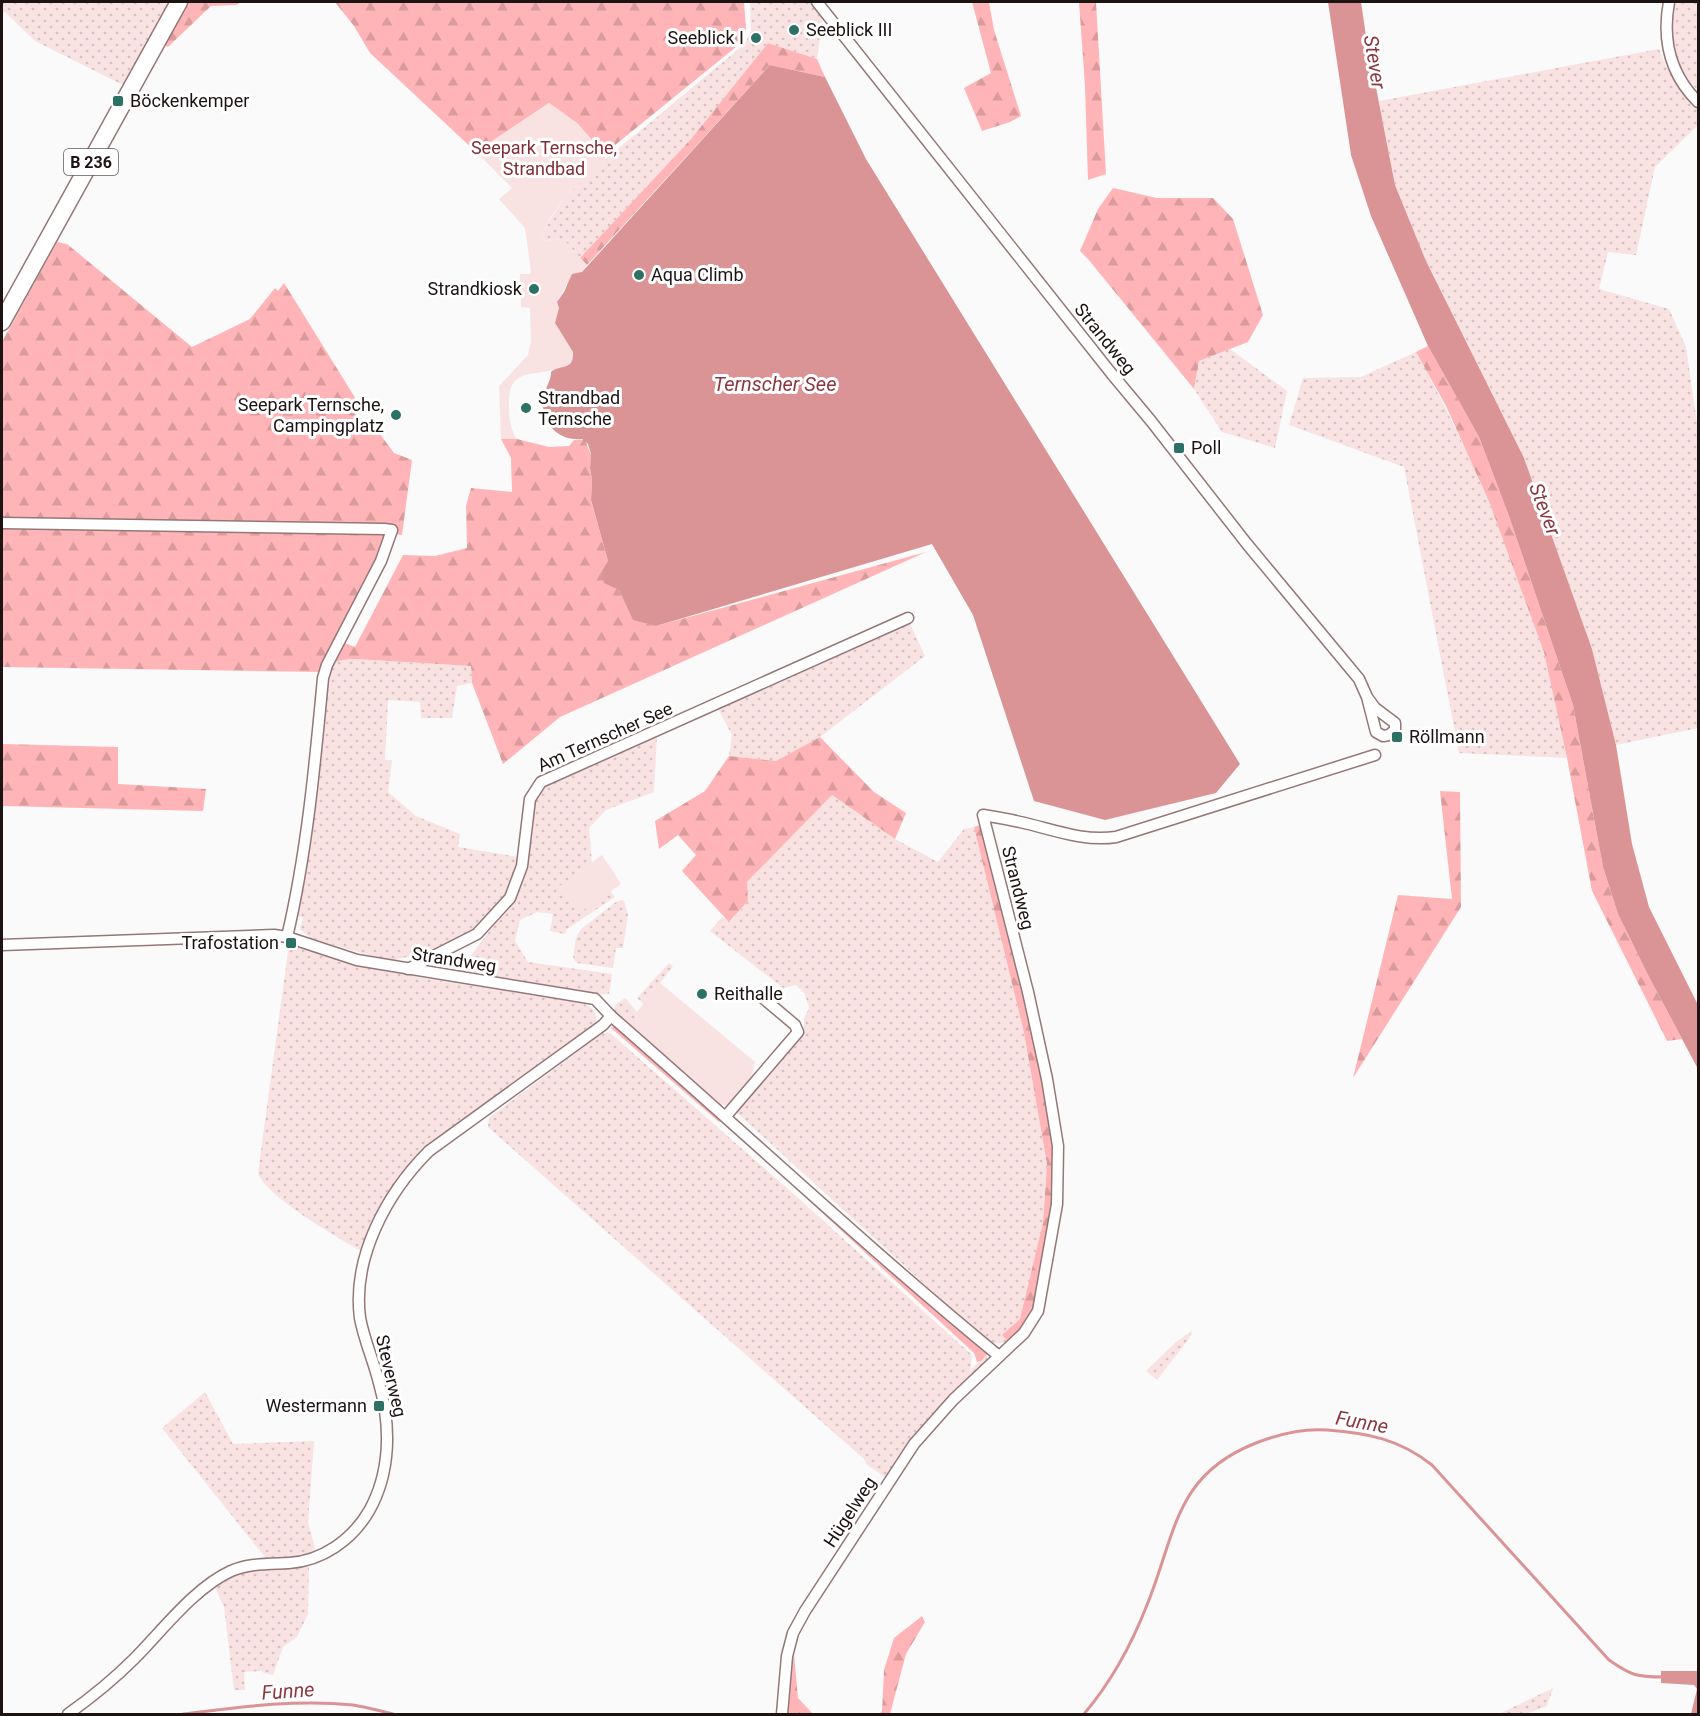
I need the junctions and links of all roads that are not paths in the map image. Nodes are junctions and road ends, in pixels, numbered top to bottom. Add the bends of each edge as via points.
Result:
1 (179, 2) edge
2 (817, 2) edge
3 (1669, 2) edge
4 (1698, 102) edge
5 (2, 322) edge
6 (2, 523) edge
7 (908, 618) dead end
8 (1367, 697) dead end
9 (1375, 755) dead end
10 (287, 937) junction
11 (2, 945) edge
12 (408, 969) junction
13 (763, 998) dead end
14 (611, 1016) junction
15 (726, 1116) junction
16 (999, 1356) junction
17 (68, 1714) edge
18 (782, 1714) edge

1 - 5 main road, B 236
2 - 8 street, Strandweg via 1247,544 1359,679
3 - 4 street via 1666,43 1671,62
6 - 10 street via 392,530 381,561 323,678 299,885
7 - 12 street, Am Ternscher See via 541,782 530,799 522,866 510,898 477,934
9 - 16 street, Strandweg via 1099,840 983,815 1028,992 1058,1146 1057,1204 1038,1311 1024,1333
10 - 11 street, Strandweg
10 - 12 street, Strandweg via 357,960
12 - 14 street, Strandweg via 595,999
13 - 15 street via 798,1032
14 - 15 street, Strandweg
14 - 17 street, Steverweg via 429,1151 406,1176 381,1218 363,1263 360,1308 384,1405 387,1452 377,1494 360,1525 320,1556 243,1567 217,1579 102,1690
15 - 16 street, Strandweg via 942,1310
16 - 18 street, Hügelweg via 914,1444 806,1611 793,1633

